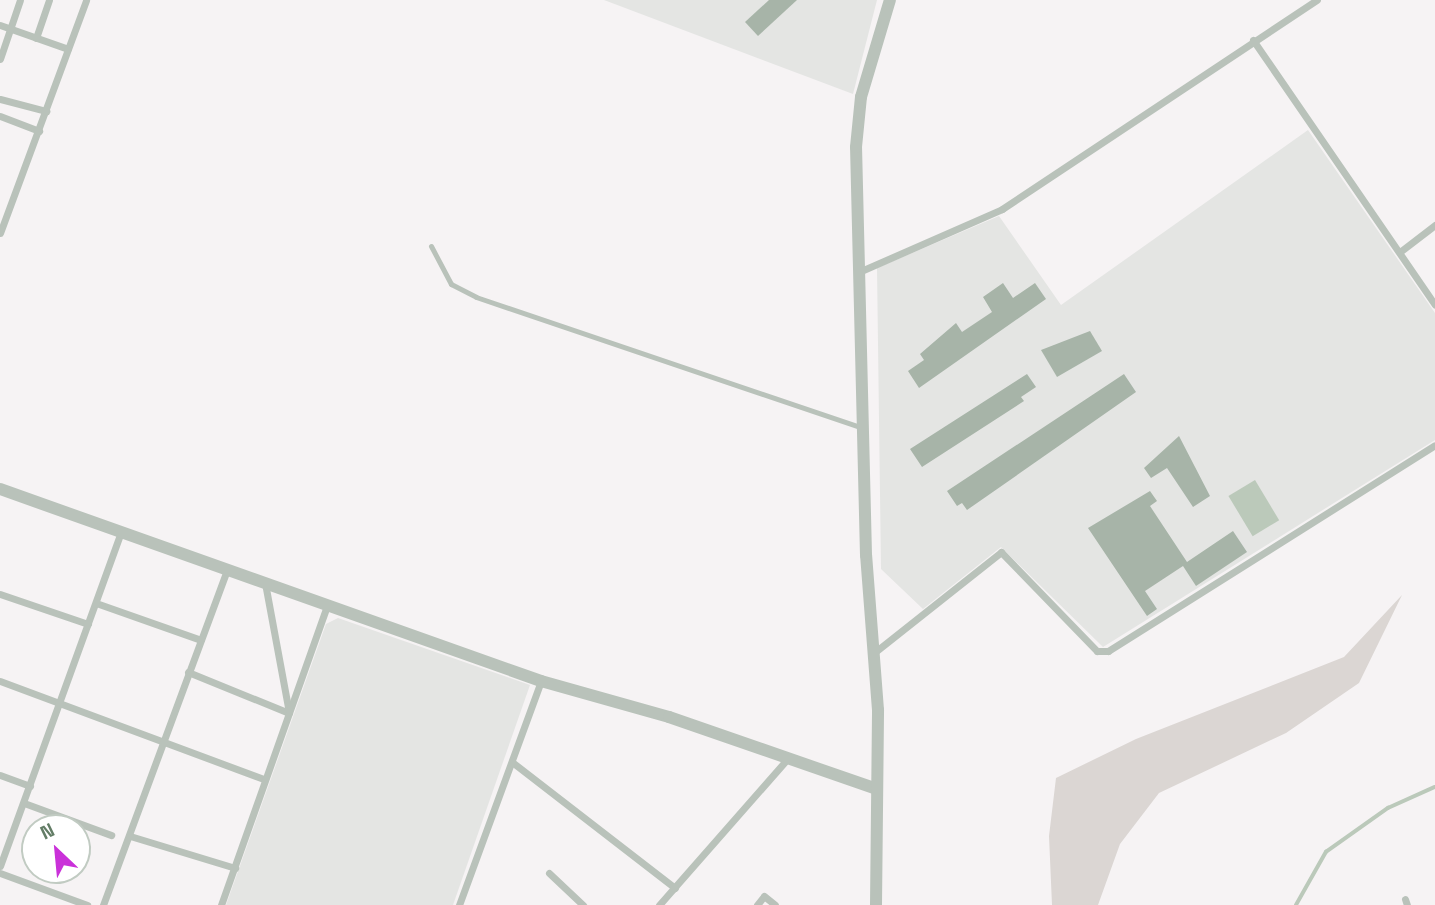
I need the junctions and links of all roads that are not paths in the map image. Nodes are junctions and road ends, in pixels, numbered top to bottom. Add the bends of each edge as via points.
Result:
1 (20, 0) edge
2 (49, 0) edge
3 (86, 0) edge
4 (890, 0) edge
5 (1317, 0) edge
6 (0, 25) edge
7 (10, 29) junction
8 (36, 38) junction
9 (1253, 40) junction
10 (68, 49) junction
11 (0, 59) edge
12 (0, 99) edge
13 (46, 111) junction
14 (0, 116) edge
15 (39, 131) junction
16 (1435, 225) edge
17 (0, 233) edge
18 (431, 246) dead end
19 (1401, 251) junction
20 (861, 271) junction
21 (1435, 305) edge
22 (863, 428) junction
23 (1435, 445) edge
24 (0, 489) edge
25 (121, 532) junction
26 (227, 569) junction
27 (265, 583) junction
28 (0, 594) edge
29 (96, 603) junction
30 (327, 605) junction
31 (88, 624) junction
32 (201, 640) junction
33 (874, 652) junction
34 (188, 672) junction
35 (0, 681) edge
36 (541, 681) junction
37 (60, 702) junction
38 (289, 713) junction
39 (163, 741) junction
40 (789, 757) junction
41 (512, 762) junction
42 (0, 775) edge
43 (264, 779) junction
44 (30, 786) junction
45 (877, 789) junction
46 (24, 803) junction
47 (111, 835) dead end
48 (130, 836) junction
49 (0, 866) edge
50 (235, 868) junction
51 (0, 873) edge
52 (549, 873) dead end
53 (675, 888) junction
54 (87, 905) edge
55 (103, 905) edge
56 (220, 905) edge
57 (459, 905) edge
58 (583, 905) edge
59 (659, 905) edge
60 (757, 905) edge
61 (775, 905) edge
62 (876, 905) edge

1 - 7 street
2 - 8 street
3 - 10 street
4 - 20 street via 858,123
5 - 9 street
6 - 7 street
7 - 8 street
7 - 11 street
8 - 10 street
9 - 19 street
9 - 20 street via 1002,209
10 - 13 street
12 - 13 street
13 - 15 street
14 - 15 street
15 - 17 street
16 - 19 street
18 - 22 lane via 451,284 476,297
19 - 21 street
20 - 22 street
22 - 33 street
23 - 33 street via 1108,651 1097,651 1001,552
24 - 25 street
25 - 26 street
25 - 29 street
26 - 27 street
26 - 32 street
27 - 30 street
27 - 38 street
28 - 31 street
29 - 31 street
29 - 32 street
30 - 36 street
30 - 38 street
31 - 37 street
32 - 34 street
33 - 45 street
34 - 38 street
34 - 39 street
35 - 37 street
36 - 40 street
36 - 41 street
37 - 39 street
37 - 44 street
38 - 43 street
39 - 43 street
39 - 48 street
40 - 45 street
40 - 53 street
41 - 53 street
41 - 57 street
42 - 44 street
43 - 50 street
44 - 46 street
45 - 62 street
46 - 47 street
46 - 49 street
48 - 50 street
48 - 55 street
50 - 56 street
51 - 54 street
52 - 58 street
53 - 59 street
60 - 61 street via 764,896

